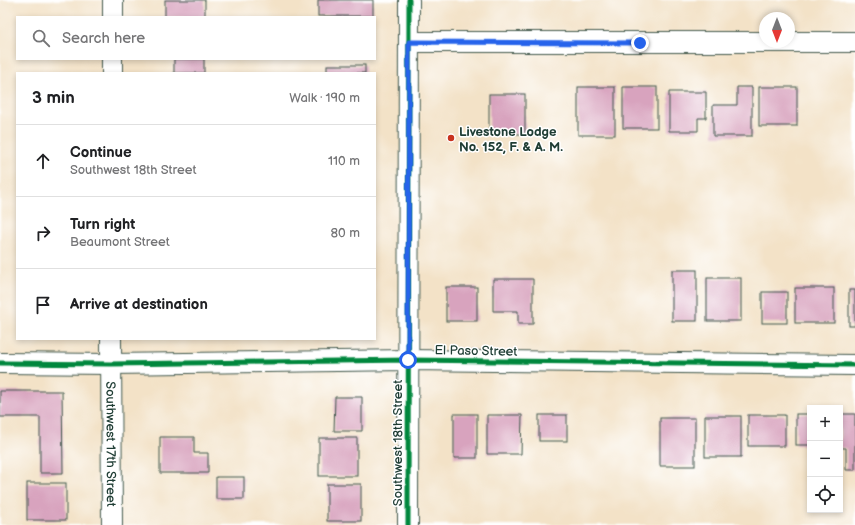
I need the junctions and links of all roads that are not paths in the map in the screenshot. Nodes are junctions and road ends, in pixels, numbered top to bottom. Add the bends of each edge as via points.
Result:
1 (113, 0) edge
2 (409, 0) edge
3 (113, 16) edge
4 (409, 42) junction
5 (855, 42) edge
6 (112, 60) edge
7 (112, 72) edge
8 (111, 340) edge
9 (408, 360) junction
10 (0, 363) edge
11 (111, 364) junction
12 (855, 365) edge
13 (112, 525) edge
14 (408, 525) edge

1 - 3 street
2 - 4 street, Southwest 18th Street
4 - 5 street
4 - 9 street, Southwest 18th Street
6 - 7 street
8 - 11 street, Southwest 17th Street
9 - 11 street, El Paso Street
9 - 12 street, El Paso Street
9 - 14 street, Southwest 18th Street
10 - 11 street, El Paso Street
11 - 13 street, Southwest 17th Street

